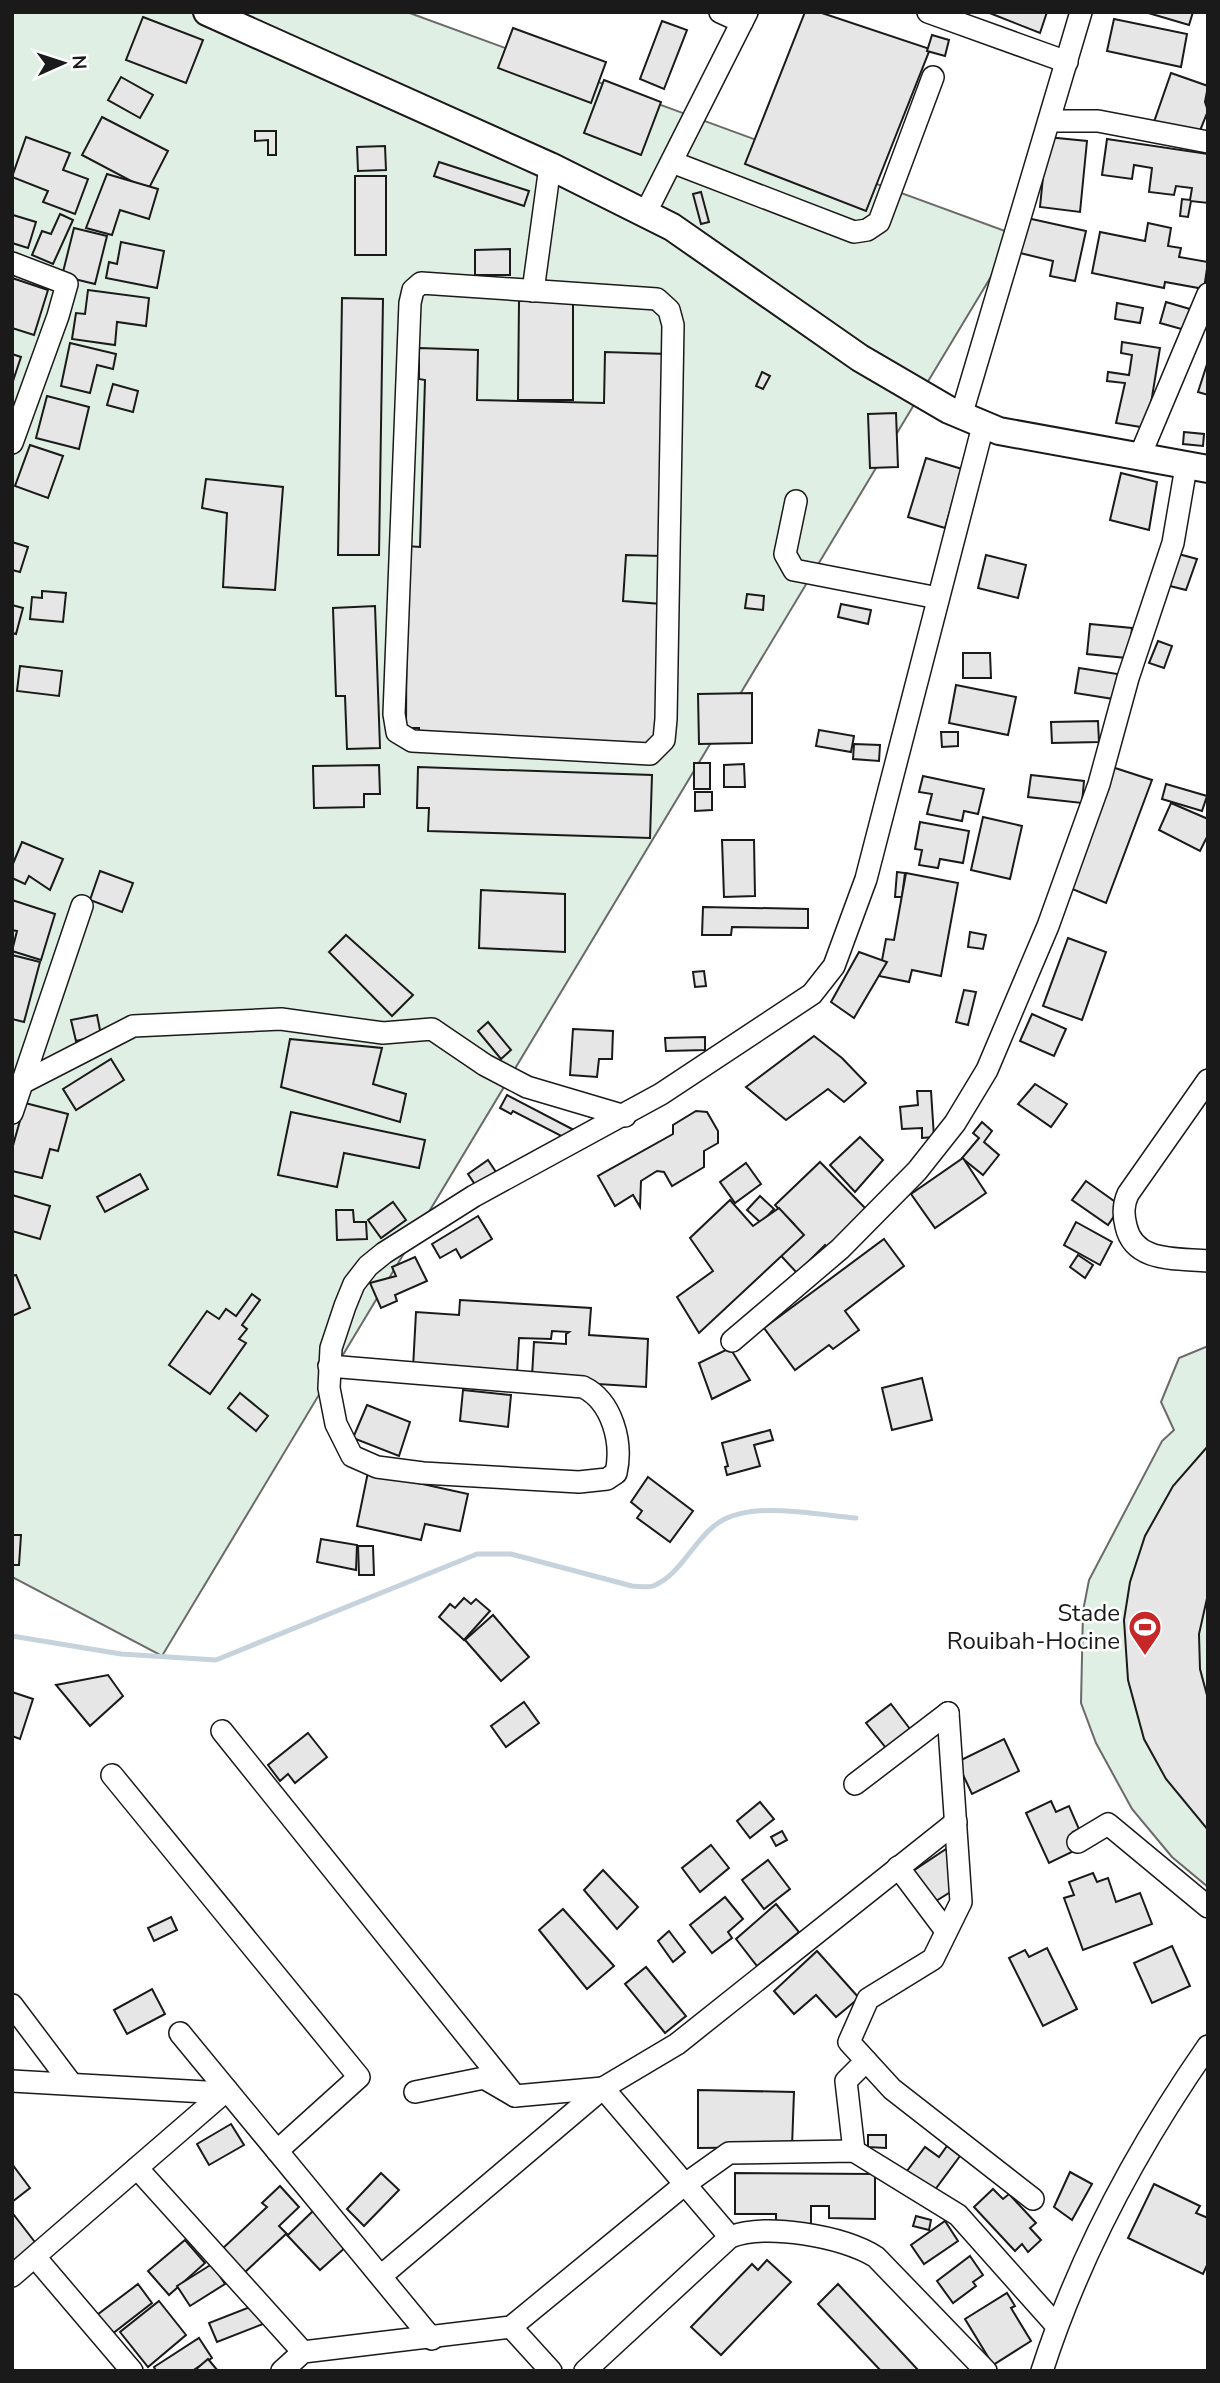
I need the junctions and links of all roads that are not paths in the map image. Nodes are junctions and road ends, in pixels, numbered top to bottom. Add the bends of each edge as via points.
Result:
1 (206, 12) edge
2 (720, 12) edge
3 (928, 12) edge
4 (1081, 12) edge
5 (744, 17) edge
6 (1067, 62) junction
7 (933, 77) dead end
8 (1051, 121) junction
9 (1208, 142) edge
10 (672, 162) junction
11 (550, 166) junction
12 (645, 214) junction
13 (12, 263) edge
14 (533, 291) junction
15 (1208, 294) edge
16 (972, 421) junction
17 (12, 443) edge
18 (1139, 458) junction
19 (1197, 468) edge
20 (796, 501) dead end
21 (938, 598) junction
22 (82, 906) dead end
23 (1208, 1080) edge
24 (24, 1082) junction
25 (12, 1113) edge
26 (625, 1116) junction
27 (1208, 1261) edge
28 (732, 1341) dead end
29 (329, 1366) junction
30 (222, 1731) dead end
31 (112, 1775) dead end
32 (855, 1784) dead end
33 (957, 1822) junction
34 (1078, 1842) dead end
35 (898, 1867) junction
36 (1208, 1907) edge
37 (946, 1931) junction
38 (12, 2006) edge
39 (180, 2033) dead end
40 (1208, 2046) edge
41 (866, 2060) junction
42 (12, 2081) edge
43 (69, 2082) junction
44 (603, 2088) junction
45 (225, 2091) junction
46 (415, 2092) dead end
47 (515, 2096) junction
48 (277, 2151) junction
49 (854, 2151) junction
50 (137, 2168) junction
51 (684, 2185) junction
52 (1033, 2199) dead end
53 (730, 2237) junction
54 (35, 2257) junction
55 (12, 2276) edge
56 (380, 2276) junction
57 (1056, 2325) junction
58 (511, 2328) junction
59 (432, 2339) junction
60 (303, 2352) junction
61 (132, 2371) edge
62 (282, 2371) edge
63 (551, 2371) edge
64 (585, 2371) edge
65 (986, 2371) edge
66 (1042, 2371) edge

1 - 11 main road
2 - 5 street
3 - 6 street
4 - 6 street
5 - 10 street
6 - 8 street
7 - 10 street via 879,222 867,230 854,232
8 - 9 street via 1098,121
8 - 16 street
10 - 12 street
11 - 12 main road
11 - 14 street
12 - 16 main road via 860,358
13 - 17 street via 66,284
14 - 14 street via 421,283 413,290 394,714 397,732 412,741 650,754 664,740 666,719 673,325 669,310 657,299
15 - 18 street
16 - 18 main road
16 - 21 street
18 - 19 main road
19 - 28 street via 1128,678 1100,784 1048,926 987,1070 955,1123 917,1171 840,1249
20 - 21 street via 785,554 794,570
21 - 26 street via 866,880 834,966 798,1006
22 - 24 street
23 - 27 street via 1128,1194 1123,1208 1126,1230 1139,1250
24 - 25 street
24 - 26 street via 133,1026 281,1019 383,1033 432,1029 477,1061 527,1087
26 - 29 street via 474,1196 368,1266 354,1284 340,1317
29 - 29 street via 583,1387 601,1399 611,1417 616,1473 607,1479 579,1482 423,1473 366,1464 352,1456 343,1442 331,1407
30 - 47 street
31 - 48 street via 359,2077
32 - 33 street via 948,1713
33 - 35 street
33 - 37 street via 961,1902
34 - 36 street via 1108,1824
35 - 37 street
35 - 44 street via 677,2044
37 - 41 street via 933,1959 868,1999 849,2042
38 - 43 street
39 - 45 street
40 - 57 street via 1132,2168
41 - 49 street via 846,2081
41 - 52 street via 892,2089
42 - 43 street
43 - 45 street
44 - 47 street
44 - 51 street
44 - 56 street
45 - 48 street
45 - 50 street
46 - 47 street via 484,2078
48 - 56 street
49 - 51 street via 729,2152
49 - 57 street via 958,2216
50 - 54 street
50 - 60 street
51 - 53 street
51 - 58 street
53 - 64 street
53 - 65 street via 748,2230 767,2230 862,2248
54 - 55 street
54 - 61 street
56 - 59 street
57 - 66 street
58 - 59 street
58 - 63 street
59 - 60 street
60 - 62 street

